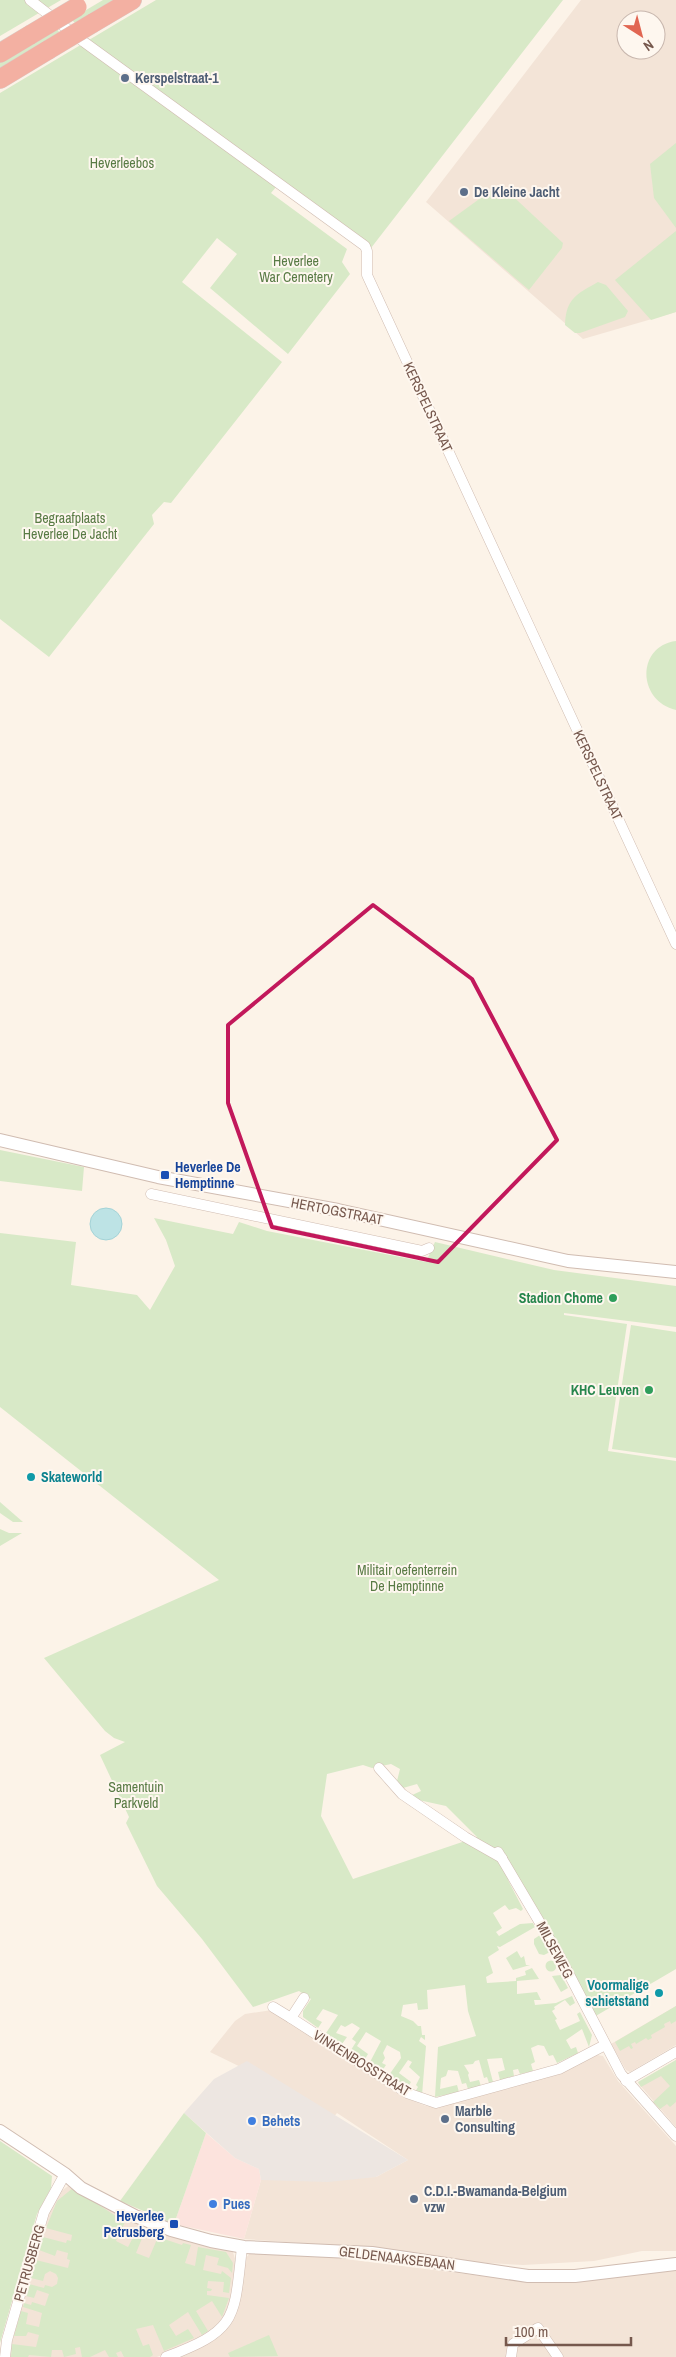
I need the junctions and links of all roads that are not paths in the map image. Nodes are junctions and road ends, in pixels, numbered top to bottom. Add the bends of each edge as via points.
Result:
1 (30, 0) edge
2 (132, 0) edge
3 (82, 3) edge
4 (0, 53) edge
5 (0, 79) edge
6 (676, 944) edge
7 (0, 1140) edge
8 (150, 1194) dead end
9 (429, 1248) dead end
10 (676, 1272) edge
11 (379, 1768) dead end
12 (304, 1998) dead end
13 (274, 2007) dead end
14 (291, 2018) junction
15 (604, 2045) junction
16 (676, 2052) edge
17 (626, 2081) junction
18 (0, 2132) edge
19 (676, 2136) edge
20 (65, 2174) junction
21 (242, 2247) junction
22 (676, 2264) edge
23 (5, 2357) edge
24 (166, 2357) edge
25 (511, 2357) edge
26 (558, 2357) edge

1 - 6 street, KERSPELSTRAAT via 365,246 367,276
2 - 5 highway, bridge
3 - 4 highway, bridge
7 - 10 street, HERTOGSTRAAT via 158,1177 338,1210 568,1261
8 - 9 street via 422,1251
11 - 15 street, MILSEWEG via 402,1794 465,1837 501,1855 559,1955
12 - 14 street
13 - 14 street, VINKENBOSSTRAAT
14 - 15 street, VINKENBOSSTRAAT via 407,2093 436,2103 558,2069
15 - 17 street, MILSEWEG
16 - 17 street
17 - 19 street, MILSEWEG
18 - 20 street, GELDENAAKSEBAAN
20 - 21 street, GELDENAAKSEBAAN via 86,2182 97,2194 135,2216 171,2230
20 - 23 street, PETRUSBERG via 44,2212
21 - 22 street, GELDENAAKSEBAAN via 372,2253 528,2276 575,2276
21 - 24 street via 234,2308 227,2322 207,2340
25 - 26 street via 513,2344 538,2328

